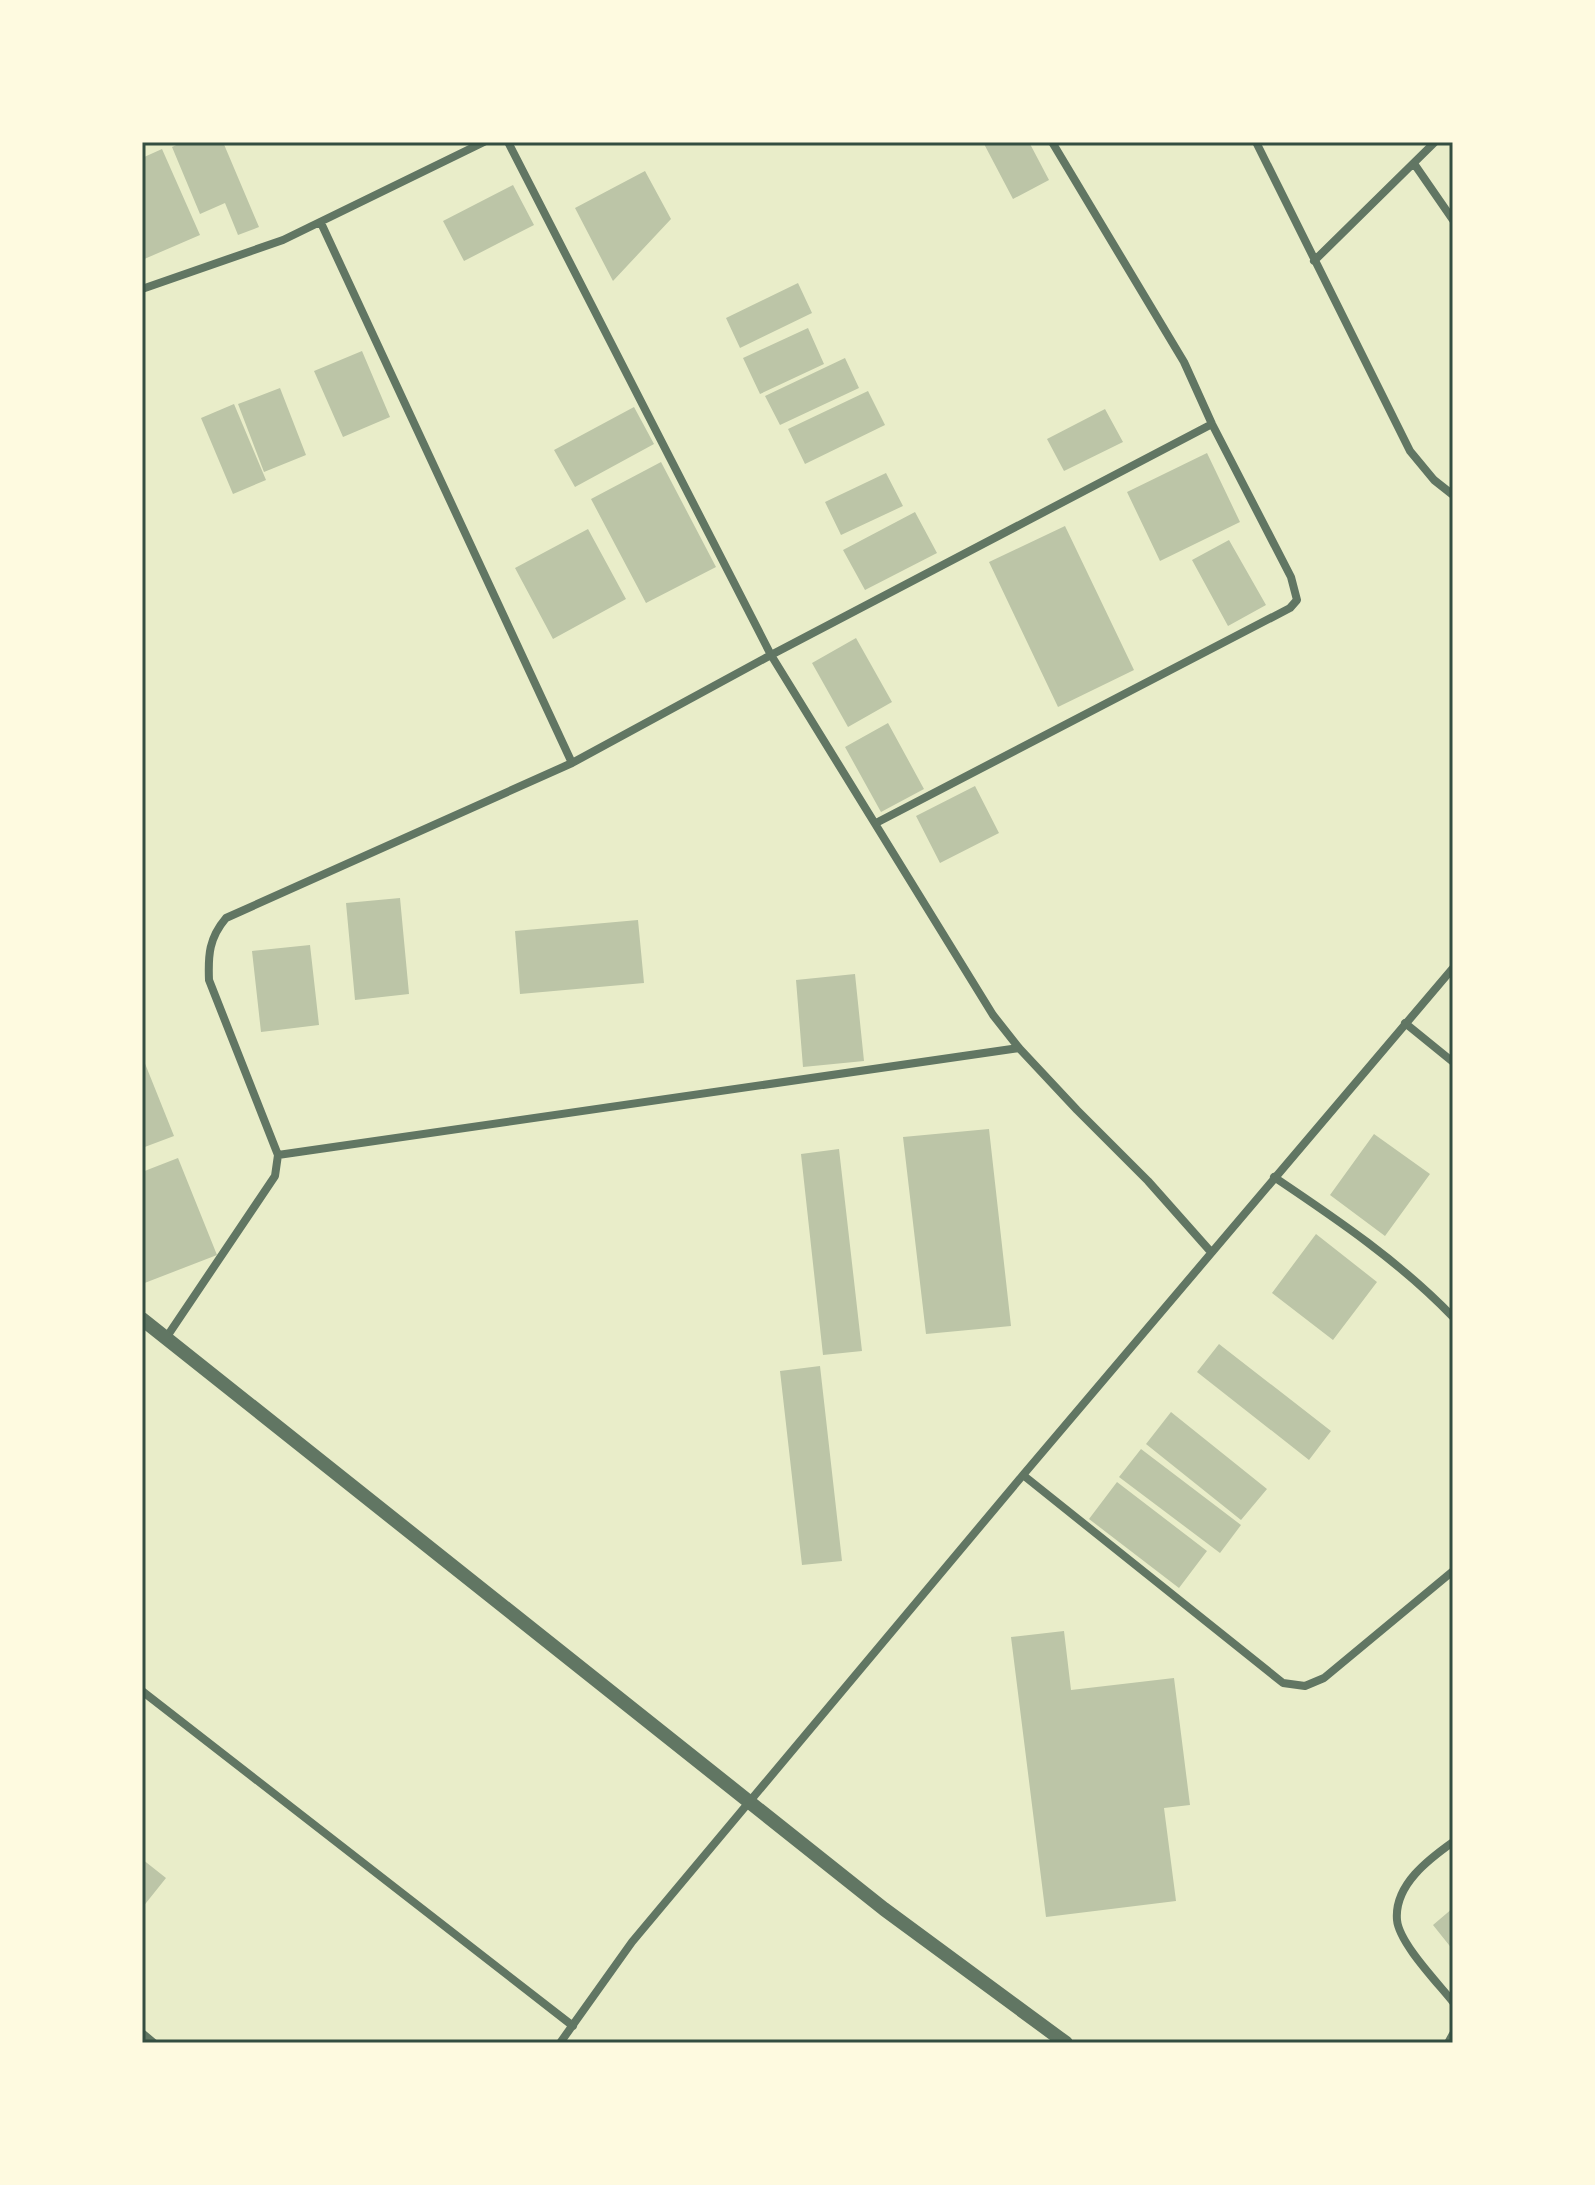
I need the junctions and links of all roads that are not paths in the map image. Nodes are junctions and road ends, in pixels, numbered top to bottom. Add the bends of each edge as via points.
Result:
1 (484, 142) edge
2 (508, 142) edge
3 (1052, 142) edge
4 (1256, 142) edge
5 (1435, 142) edge
6 (1415, 165) junction
7 (1453, 220) edge
8 (321, 223) junction
9 (1314, 261) junction
10 (142, 289) edge
11 (1212, 424) junction
12 (1453, 495) edge
13 (771, 655) junction
14 (572, 763) junction
15 (876, 823) junction
16 (1453, 968) edge
17 (1405, 1023) junction
18 (1019, 1048) junction
19 (1453, 1062) edge
20 (278, 1155) junction
21 (1274, 1177) junction
22 (1211, 1252) junction
23 (1453, 1317) edge
24 (142, 1319) edge
25 (166, 1338) junction
26 (1023, 1475) junction
27 (1453, 1571) edge
28 (142, 1691) edge
29 (749, 1802) junction
30 (1453, 1842) edge
31 (1453, 2002) edge
32 (573, 2026) junction
33 (142, 2033) edge
34 (1453, 2034) edge
35 (154, 2043) edge
36 (560, 2043) edge
37 (1066, 2043) edge
38 (1448, 2043) edge

1 - 8 street
2 - 13 street
3 - 11 street via 1184,362
4 - 9 street
5 - 6 street
6 - 7 street
6 - 9 street
8 - 10 street
8 - 14 street
9 - 12 street via 1410,451
11 - 13 street
11 - 15 street via 1291,577 1297,600
13 - 14 street
13 - 15 street
14 - 20 street via 226,918 215,932 208,952 209,980
15 - 18 street via 993,1015
16 - 17 street
17 - 19 street
17 - 21 street
18 - 20 street
18 - 22 street
20 - 25 street via 275,1176
21 - 22 street
21 - 23 street via 1356,1233
22 - 26 street
24 - 25 street
25 - 29 street
26 - 27 street via 1283,1683 1305,1686 1324,1678
26 - 29 street
28 - 32 street
29 - 32 street via 632,1942
29 - 37 street
30 - 31 street via 1426,1861 1405,1887 1397,1919 1407,1942
32 - 36 street
33 - 35 street
34 - 38 street

